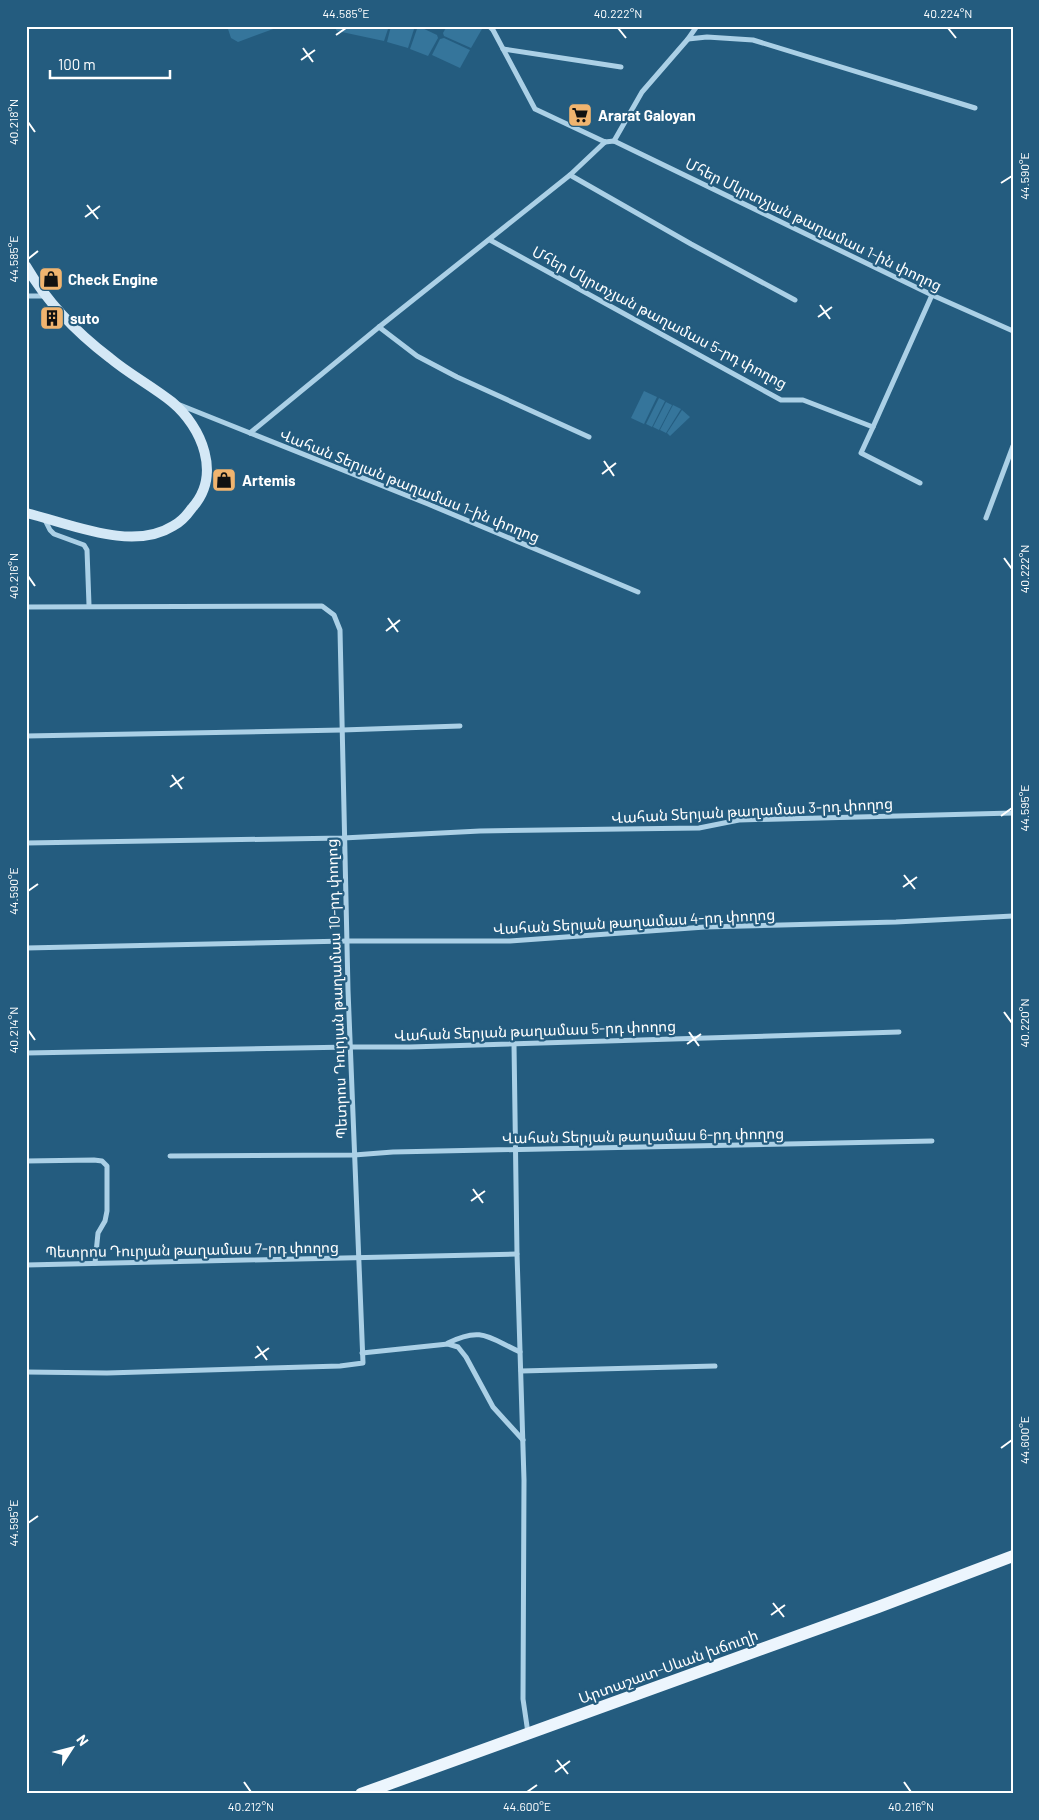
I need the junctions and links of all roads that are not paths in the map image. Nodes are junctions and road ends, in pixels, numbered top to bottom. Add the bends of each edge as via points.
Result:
1 (489, 26) edge
2 (696, 26) edge
3 (688, 39) junction
4 (502, 49) junction
5 (621, 67) dead end
6 (975, 108) dead end
7 (614, 141) junction
8 (605, 142) junction
9 (570, 175) junction
10 (490, 240) junction
11 (26, 266) edge
12 (31, 282) edge
13 (932, 295) junction
14 (26, 296) edge
15 (45, 296) junction
16 (794, 300) dead end
17 (379, 328) junction
18 (1013, 331) edge
19 (172, 402) junction
20 (873, 427) junction
21 (250, 433) junction
22 (588, 438) dead end
23 (1013, 446) edge
24 (920, 482) dead end
25 (26, 513) edge
26 (44, 517) junction
27 (986, 518) dead end
28 (638, 592) dead end
29 (89, 605) junction
30 (26, 607) edge
31 (460, 726) dead end
32 (342, 730) junction
33 (26, 736) edge
34 (1013, 813) edge
35 (343, 838) junction
36 (26, 842) edge
37 (1013, 916) edge
38 (347, 942) junction
39 (26, 948) edge
40 (899, 1032) dead end
41 (514, 1044) junction
42 (351, 1047) junction
43 (26, 1053) edge
44 (932, 1142) dead end
45 (516, 1150) junction
46 (354, 1155) junction
47 (170, 1156) dead end
48 (26, 1160) edge
49 (517, 1254) junction
50 (359, 1258) junction
51 (95, 1264) junction
52 (26, 1265) edge
53 (448, 1344) junction
54 (362, 1352) junction
55 (520, 1352) junction
56 (715, 1366) dead end
57 (521, 1371) junction
58 (26, 1372) edge
59 (523, 1440) junction
60 (1013, 1556) edge
61 (528, 1734) junction
62 (361, 1794) edge

1 - 4 street
2 - 3 street
3 - 6 street via 753,40
3 - 7 street via 642,92
4 - 5 street
4 - 8 street via 535,110
7 - 8 street
7 - 13 street, Մհեր Մկրտչյան թաղամաս 1-ին փողոց
8 - 9 street
9 - 10 street
9 - 16 street
10 - 17 street
10 - 20 street, Մհեր Մկրտչյան թաղամաս 5-րդ փողոց via 781,400 803,400
11 - 12 main road
12 - 15 main road
13 - 18 street, Մհեր Մկրտչյան թաղամաս 1-ին փողոց
13 - 20 street
14 - 15 street
15 - 19 main road via 109,358
17 - 21 street
17 - 22 street via 418,356 457,377
19 - 21 street, Վահան Տերյան թաղամաս 1-ին փողոց
19 - 26 main road via 198,434 208,462 202,495 183,519 154,535 134,537 110,535
20 - 24 street via 861,453
21 - 28 street, Վահան Տերյան թաղամաս 1-ին փողոց
23 - 27 street
25 - 26 main road
26 - 29 street via 54,534 84,545 88,550
29 - 30 street
29 - 32 street, Պետրոս Դուրյան թաղամաս 10-րդ փողոց via 322,606 334,615 340,630
31 - 32 street
32 - 33 street
32 - 35 street, Պետրոս Դուրյան թաղամաս 10-րդ փողոց
34 - 35 street, Վահան Տերյան թաղամաս 3-րդ փողոց via 738,820 699,828 480,831
35 - 36 street, Վահան Տերյան թաղամաս 3-րդ փողոց
35 - 38 street, Պետրոս Դուրյան թաղամաս 10-րդ փողոց
37 - 38 street, Վահան Տերյան թաղամաս 4-րդ փողոց via 705,927 510,941
38 - 39 street, Վահան Տերյան թաղամաս 4-րդ փողոց
38 - 42 street, Պետրոս Դուրյան թաղամաս 10-րդ փողոց
40 - 41 street, Վահան Տերյան թաղամաս 5-րդ փողոց
41 - 42 street, Վահան Տերյան թաղամաս 5-րդ փողոց
41 - 45 street
42 - 43 street, Վահան Տերյան թաղամաս 5-րդ փողոց
42 - 46 street, Պետրոս Դուրյան թաղամաս 10-րդ փողոց
44 - 45 street, Վահան Տերյան թաղամաս 6-րդ փողոց
45 - 46 street, Վահան Տերյան թաղամաս 6-րդ փողոց
45 - 49 street
46 - 47 street, Վահան Տերյան թաղամաս 6-րդ փողոց
46 - 50 street, Պետրոս Դուրյան թաղամաս 10-րդ փողոց
48 - 51 street via 102,1160 107,1166 107,1211 98,1233
49 - 50 street, Պետրոս Դուրյան թաղամաս 7-րդ փողոց
49 - 55 street
50 - 51 street, Պետրոս Դուրյան թաղամաս 7-րդ փողոց
50 - 54 street, Պետրոս Դուրյան թաղամաս 10-րդ փողոց
51 - 52 street, Պետրոս Դուրյան թաղամաս 7-րդ փողոց
53 - 54 street
53 - 55 street via 474,1333
53 - 59 street via 458,1346 493,1407
54 - 58 street, Պետրոս Դուրյան թաղամաս 10-րդ փողոց via 363,1363 330,1367
55 - 57 street
56 - 57 street
57 - 59 street
59 - 61 street via 523,1699
60 - 61 main road, Արտաշատ-Սևան խճուղի
61 - 62 main road, Արտաշատ-Սևան խճուղի

